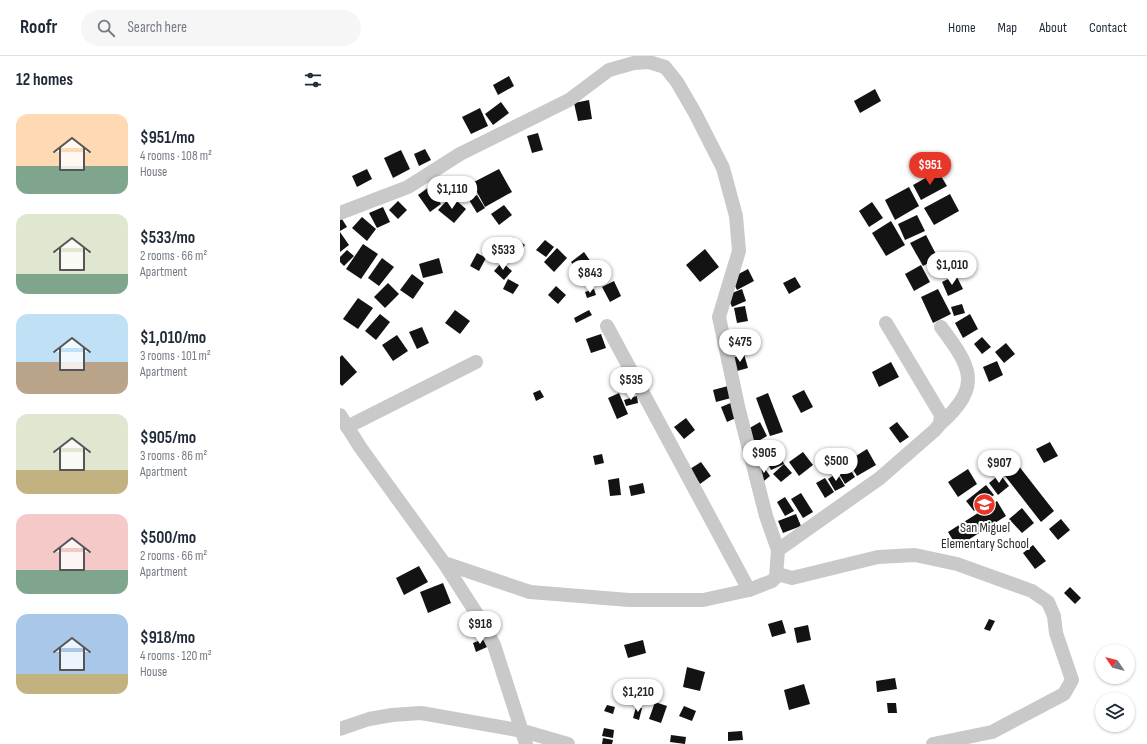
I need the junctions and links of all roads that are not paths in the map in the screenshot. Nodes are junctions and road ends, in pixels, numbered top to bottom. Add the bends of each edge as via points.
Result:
1 (340, 213) edge
2 (886, 323) dead end
3 (608, 326) dead end
4 (941, 327) dead end
5 (476, 362) dead end
6 (344, 421) edge
7 (940, 424) junction
8 (778, 550) junction
9 (444, 563) junction
10 (778, 574) junction
11 (749, 590) junction
12 (340, 729) edge
13 (524, 738) edge
14 (568, 744) edge
15 (933, 744) edge

1 - 8 street via 408,187 460,154 569,100 609,70 649,62 665,67 695,113 723,168 736,216 739,251 720,317 738,406 766,516
2 - 7 street via 941,415
3 - 11 street
4 - 7 street via 966,365 968,381 966,393 956,410
5 - 6 street
6 - 9 street via 360,448
7 - 8 street via 880,478
8 - 10 street
9 - 11 street via 530,592 629,600 703,600
9 - 13 street via 494,645
10 - 11 street via 772,581
10 - 15 street via 792,578 878,557 915,555 957,564 1032,591 1048,602 1072,680 1064,694 992,732
12 - 13 street via 369,719 421,713
13 - 14 street

